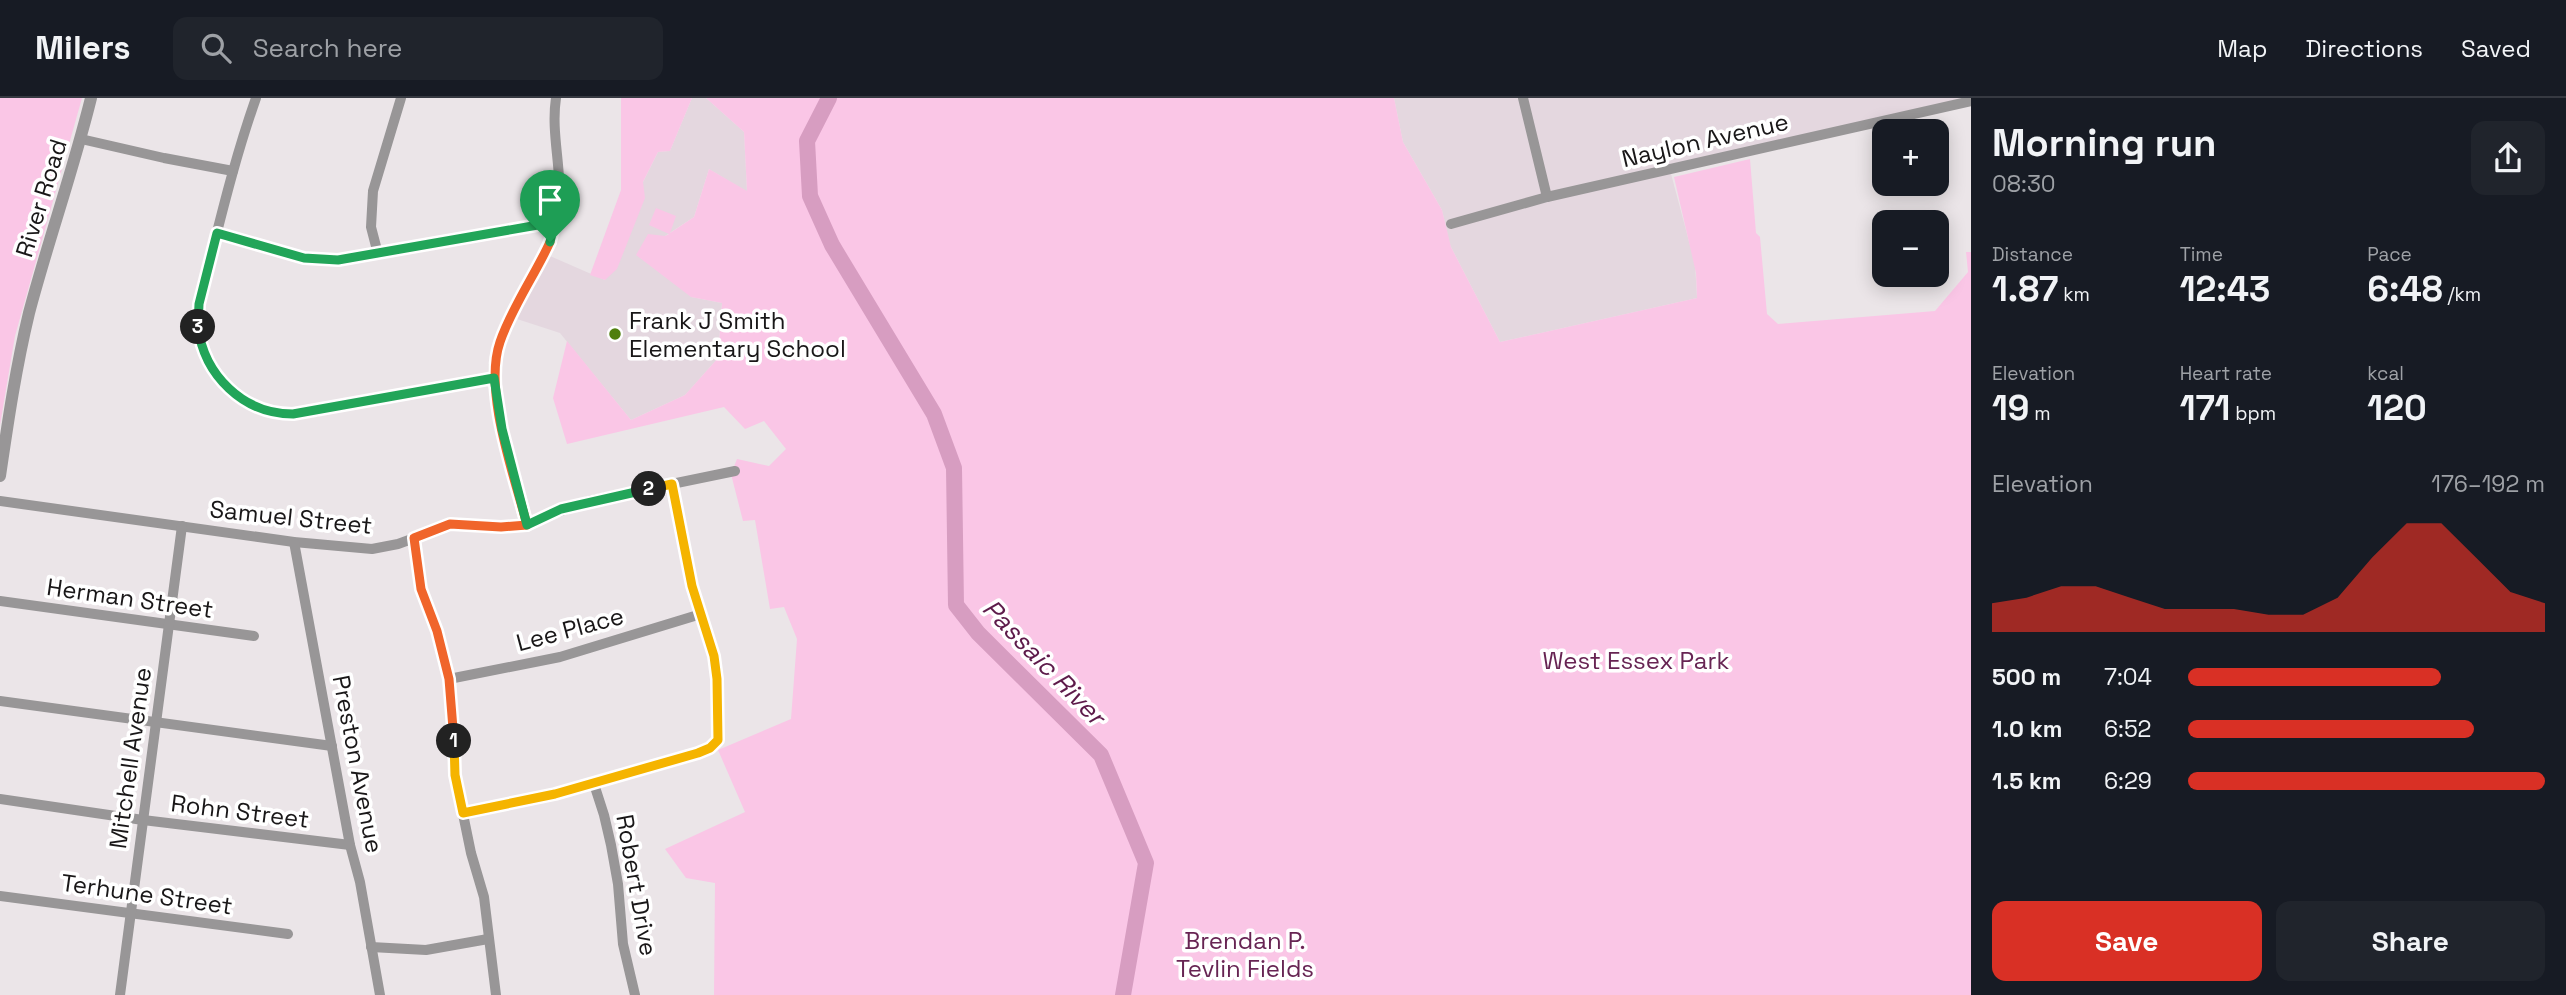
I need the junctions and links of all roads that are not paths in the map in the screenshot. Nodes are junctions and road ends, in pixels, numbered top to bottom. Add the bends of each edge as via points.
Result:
1 (91, 98) edge
2 (256, 98) edge
3 (401, 98) edge
4 (556, 98) edge
5 (1523, 98) edge
6 (1971, 101) edge
7 (81, 139) junction
8 (233, 171) junction
9 (1547, 197) junction
10 (555, 222) junction
11 (1451, 225) dead end
12 (217, 233) junction
13 (378, 254) junction
14 (494, 378) junction
15 (735, 471) dead end
16 (0, 476) edge
17 (672, 484) junction
18 (0, 501) edge
19 (527, 525) junction
20 (182, 526) junction
21 (414, 538) junction
22 (294, 542) junction
23 (0, 601) edge
24 (701, 614) junction
25 (169, 625) junction
26 (254, 636) dead end
27 (449, 679) junction
28 (0, 701) edge
29 (156, 721) junction
30 (332, 746) junction
31 (594, 783) junction
32 (0, 799) edge
33 (463, 813) junction
34 (143, 820) junction
35 (350, 845) junction
36 (0, 896) edge
37 (131, 914) junction
38 (288, 934) dead end
39 (488, 939) junction
40 (371, 947) junction
41 (120, 995) edge
42 (380, 995) edge
43 (496, 995) edge
44 (635, 995) edge

1 - 7 street, River Road
2 - 8 street
3 - 13 street via 373,191 372,227
4 - 10 street via 559,191
5 - 9 street
6 - 9 street, Naylon Avenue
7 - 8 street
7 - 16 street, River Road via 30,312
8 - 12 street
9 - 11 street, Naylon Avenue
10 - 13 street
10 - 14 street via 550,242 502,336
12 - 13 street via 313,259
12 - 14 street via 199,304 200,338 216,374 250,404 271,413 293,414
14 - 19 street
15 - 17 street, Samuel Street
17 - 19 street, Samuel Street via 589,501
17 - 24 street
18 - 20 street, Samuel Street
19 - 21 street, Samuel Street via 450,524
20 - 22 street, Samuel Street
20 - 25 street, Mitchell Avenue
21 - 22 street, Samuel Street via 372,549
21 - 27 street via 421,589
22 - 30 street, Preston Avenue
23 - 25 street, Herman Street
24 - 27 street, Lee Place via 560,656
24 - 31 street via 714,656 718,740 698,753
25 - 26 street, Herman Street
25 - 29 street, Mitchell Avenue
27 - 33 street via 455,775
28 - 29 street
29 - 30 street
29 - 34 street, Mitchell Avenue
30 - 35 street, Preston Avenue
31 - 33 street
31 - 44 street, Robert Drive via 611,845 623,944
32 - 34 street, Rohn Street
33 - 39 street via 484,897
34 - 35 street, Rohn Street
34 - 37 street, Mitchell Avenue
35 - 40 street, Preston Avenue
36 - 37 street, Terhune Street
37 - 38 street, Terhune Street
37 - 41 street, Mitchell Avenue
39 - 40 street via 426,950
39 - 43 street
40 - 42 street, Preston Avenue

